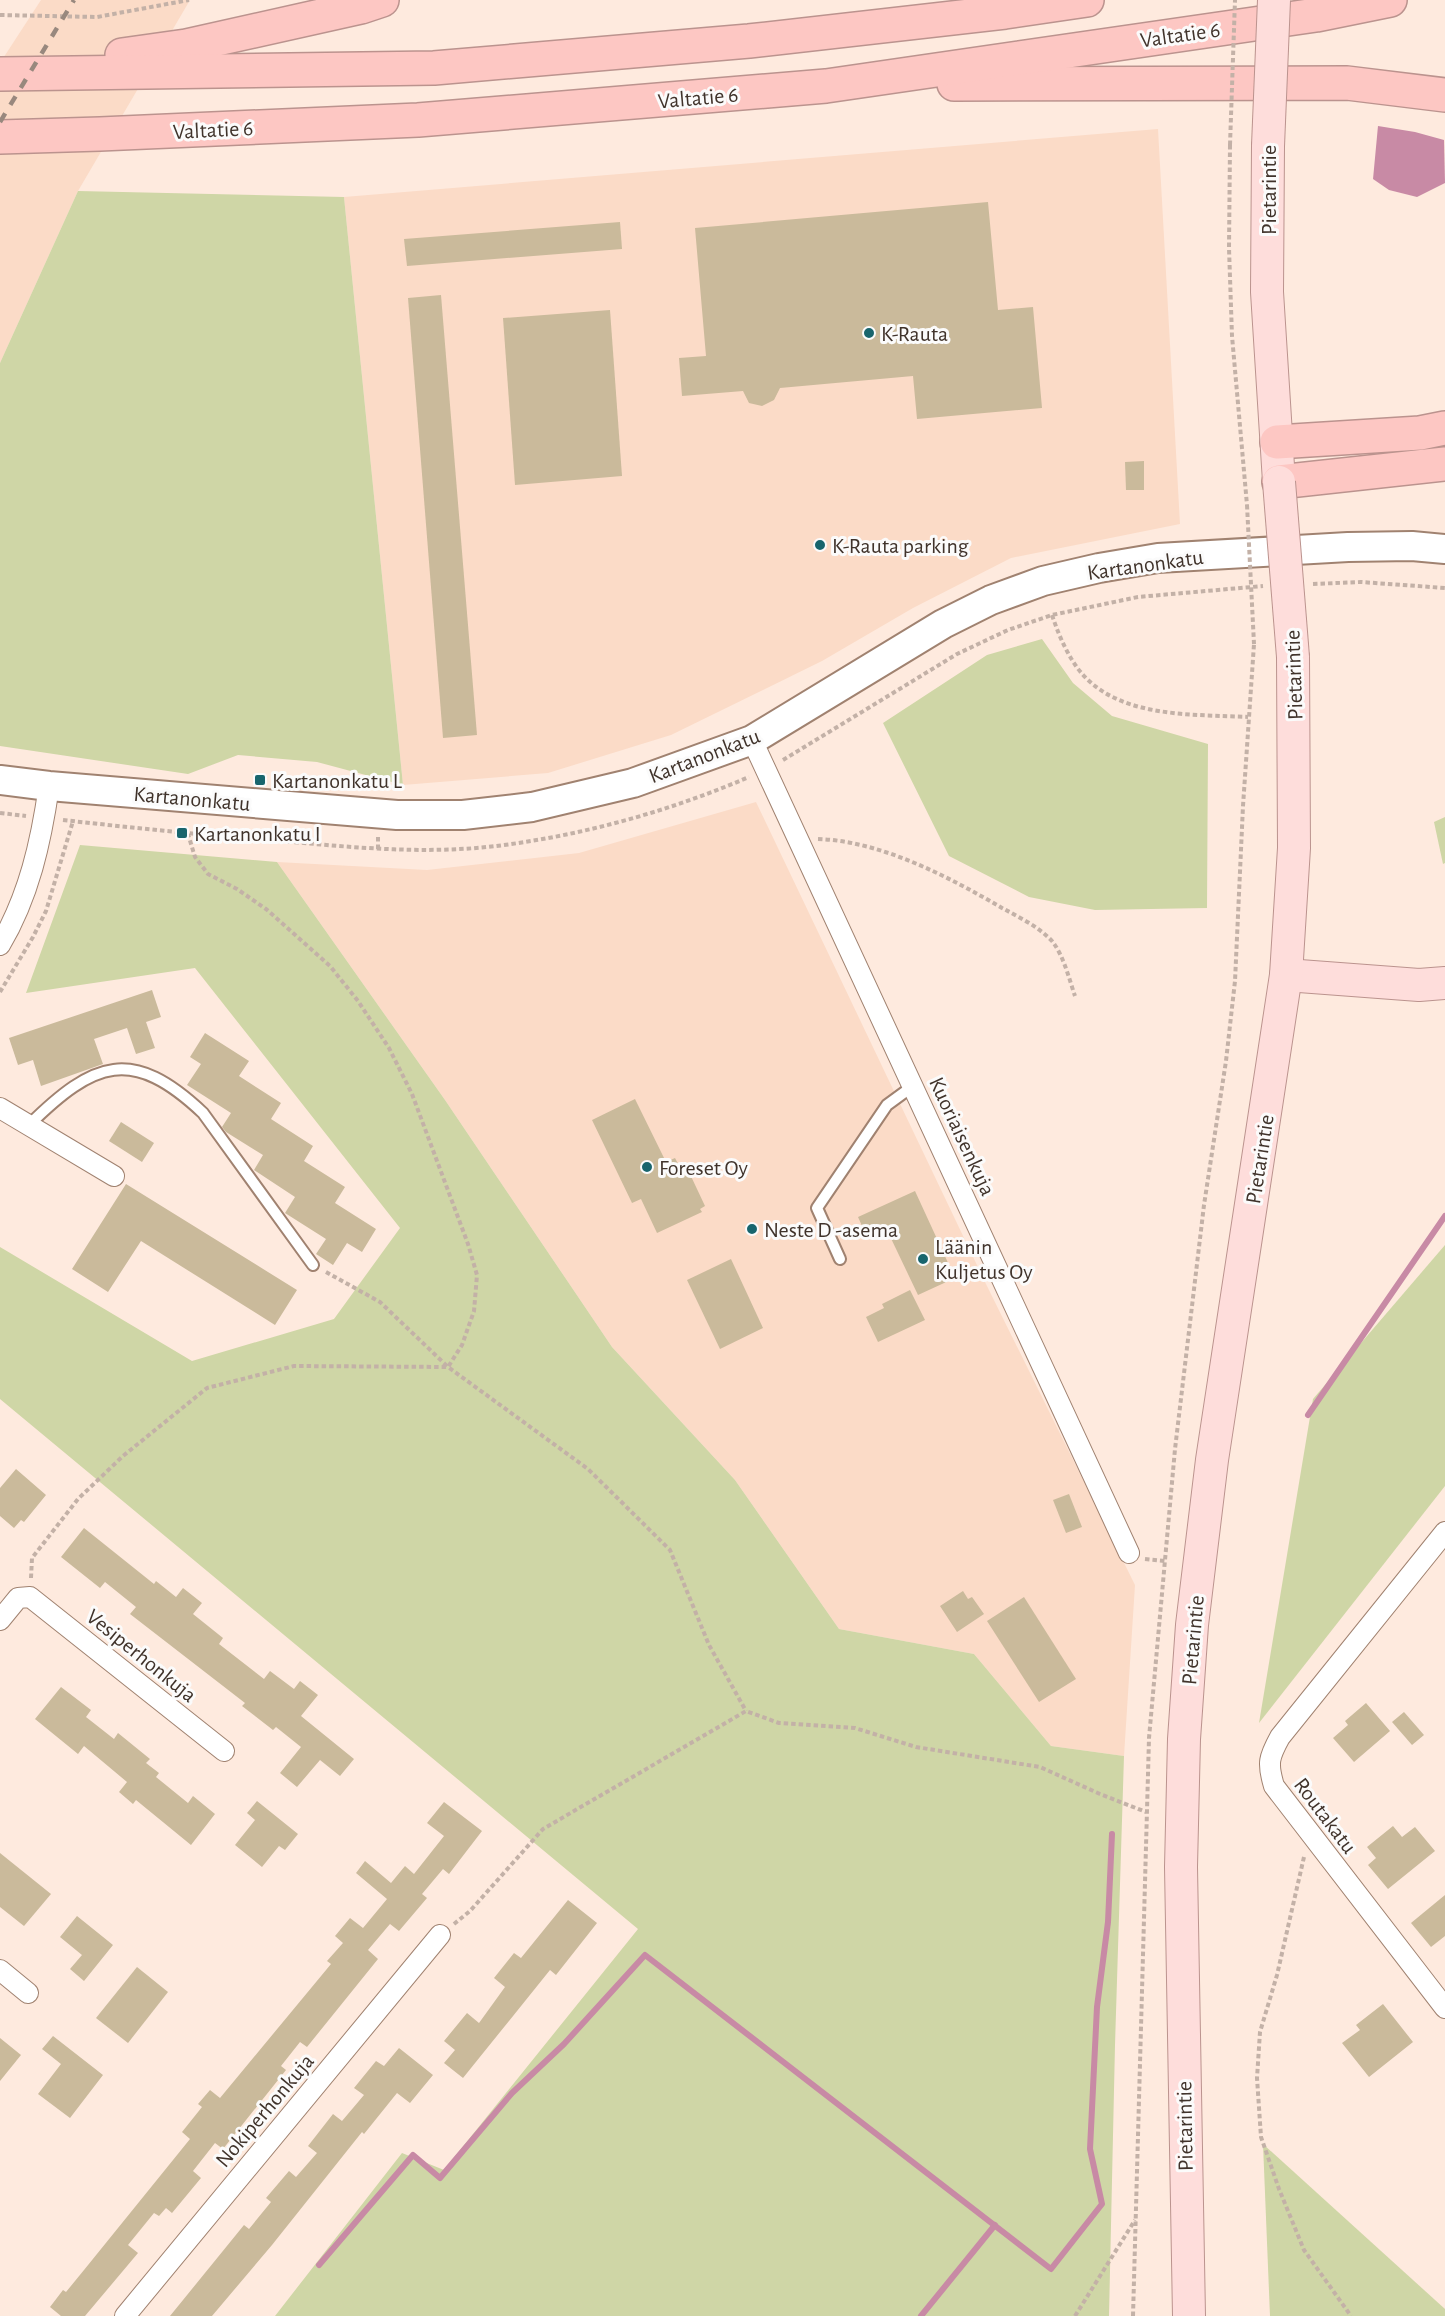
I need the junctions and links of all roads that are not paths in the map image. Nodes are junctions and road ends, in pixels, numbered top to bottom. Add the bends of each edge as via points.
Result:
1 (381, 0) edge
2 (1087, 0) edge
3 (1274, 0) edge
4 (1390, 0) edge
5 (0, 73) edge
6 (826, 86) junction
7 (1445, 95) edge
8 (0, 136) edge
9 (1445, 428) edge
10 (1277, 442) junction
11 (1445, 464) edge
12 (1280, 482) junction
13 (1445, 549) edge
14 (752, 740) junction
15 (0, 780) edge
16 (50, 786) junction
17 (0, 945) edge
18 (1286, 975) junction
19 (1445, 983) edge
20 (913, 1086) junction
21 (0, 1108) edge
22 (29, 1125) junction
23 (114, 1176) dead end
24 (840, 1259) dead end
25 (313, 1265) road end
26 (1445, 1532) edge
27 (1129, 1553) dead end
28 (0, 1620) edge
29 (224, 1751) dead end
30 (440, 1935) road end
31 (0, 1970) edge
32 (28, 1993) dead end
33 (1445, 2008) edge
34 (125, 2316) edge
35 (1189, 2316) edge

1 - 5 highway via 361,8 186,46
2 - 5 highway via 749,41 434,68
3 - 10 main road, Pietarintie, bridge via 1267,292
4 - 6 highway, Valtatie 6 via 1316,15
6 - 7 highway via 1347,82
6 - 8 highway, Valtatie 6 via 418,120
9 - 10 highway
10 - 12 main road, Pietarintie
11 - 12 highway
12 - 18 main road, Pietarintie, bridge via 1293,657 1294,848
13 - 14 main road, Kartanonkatu via 1348,547 1158,558 1043,581 991,600 943,624
14 - 16 main road, Kartanonkatu via 633,783 532,807 463,815 397,815
14 - 20 street, Kuoriaisenkuja
15 - 16 main road, Kartanonkatu
16 - 17 street via 34,871
18 - 19 main road via 1419,985
18 - 35 main road, Pietarintie via 1230,1334 1192,1624 1180,1867
20 - 24 lane via 886,1105 817,1208
20 - 27 street, Kuoriaisenkuja
21 - 22 street
22 - 23 street
22 - 25 lane via 77,1084 104,1071 127,1068 165,1081 203,1113
26 - 33 street, Routakatu via 1280,1737 1270,1755 1269,1770 1274,1786
28 - 29 street, Vesiperhonkuja via 18,1598 30,1596
30 - 34 street, Nokiperhonkuja
31 - 32 street

